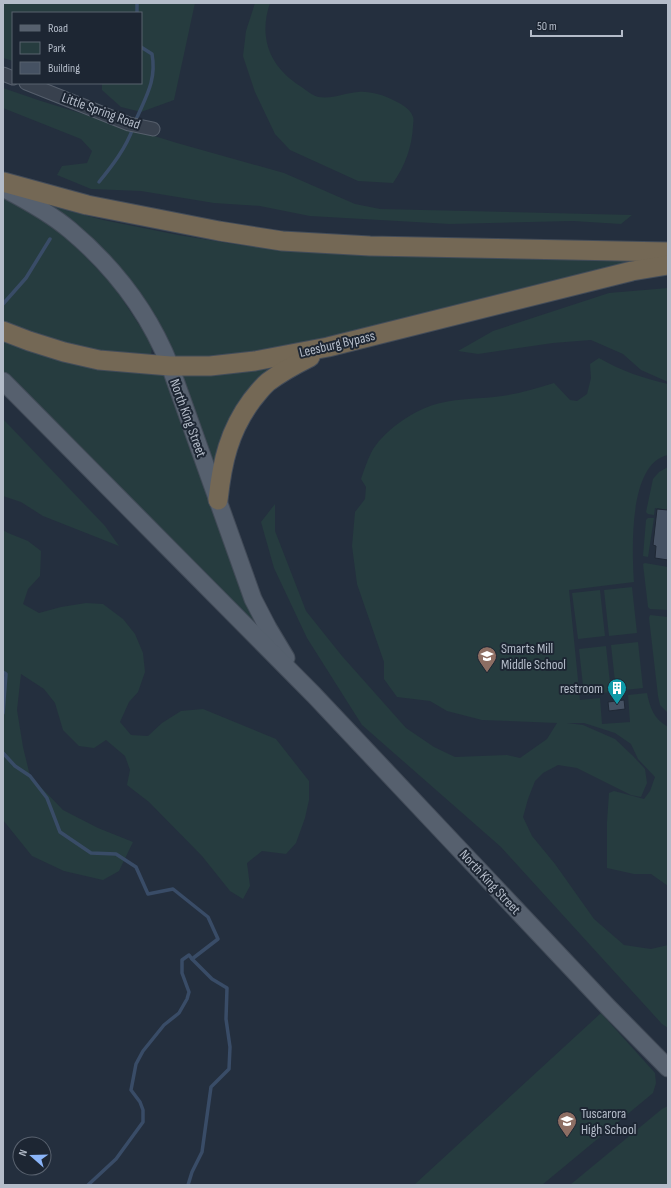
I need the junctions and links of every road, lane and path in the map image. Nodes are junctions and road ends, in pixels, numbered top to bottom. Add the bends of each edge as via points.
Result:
1 (29, 84) edge
2 (153, 129) dead end
3 (3, 182) edge
4 (3, 188) edge
5 (668, 252) edge
6 (668, 265) edge
7 (3, 331) edge
8 (328, 347) junction
9 (170, 366) junction
10 (3, 381) edge
11 (218, 500) junction
12 (314, 695) junction
13 (668, 1068) edge

1 - 2 street, Little Spring Road via 134,125
3 - 5 highway via 87,205 282,241 370,246
4 - 9 main road, North King Street via 69,229 112,271 145,315
6 - 8 highway, Leesburg Bypass via 632,271
7 - 9 highway, Leesburg Bypass via 28,342 99,360
8 - 9 highway, Leesburg Bypass via 255,361 210,366
8 - 11 highway via 285,370 267,383 245,410 226,451
9 - 11 main road, North King Street
10 - 12 main road, North King Street
11 - 12 main road, North King Street via 253,599 285,656
12 - 13 main road, North King Street

